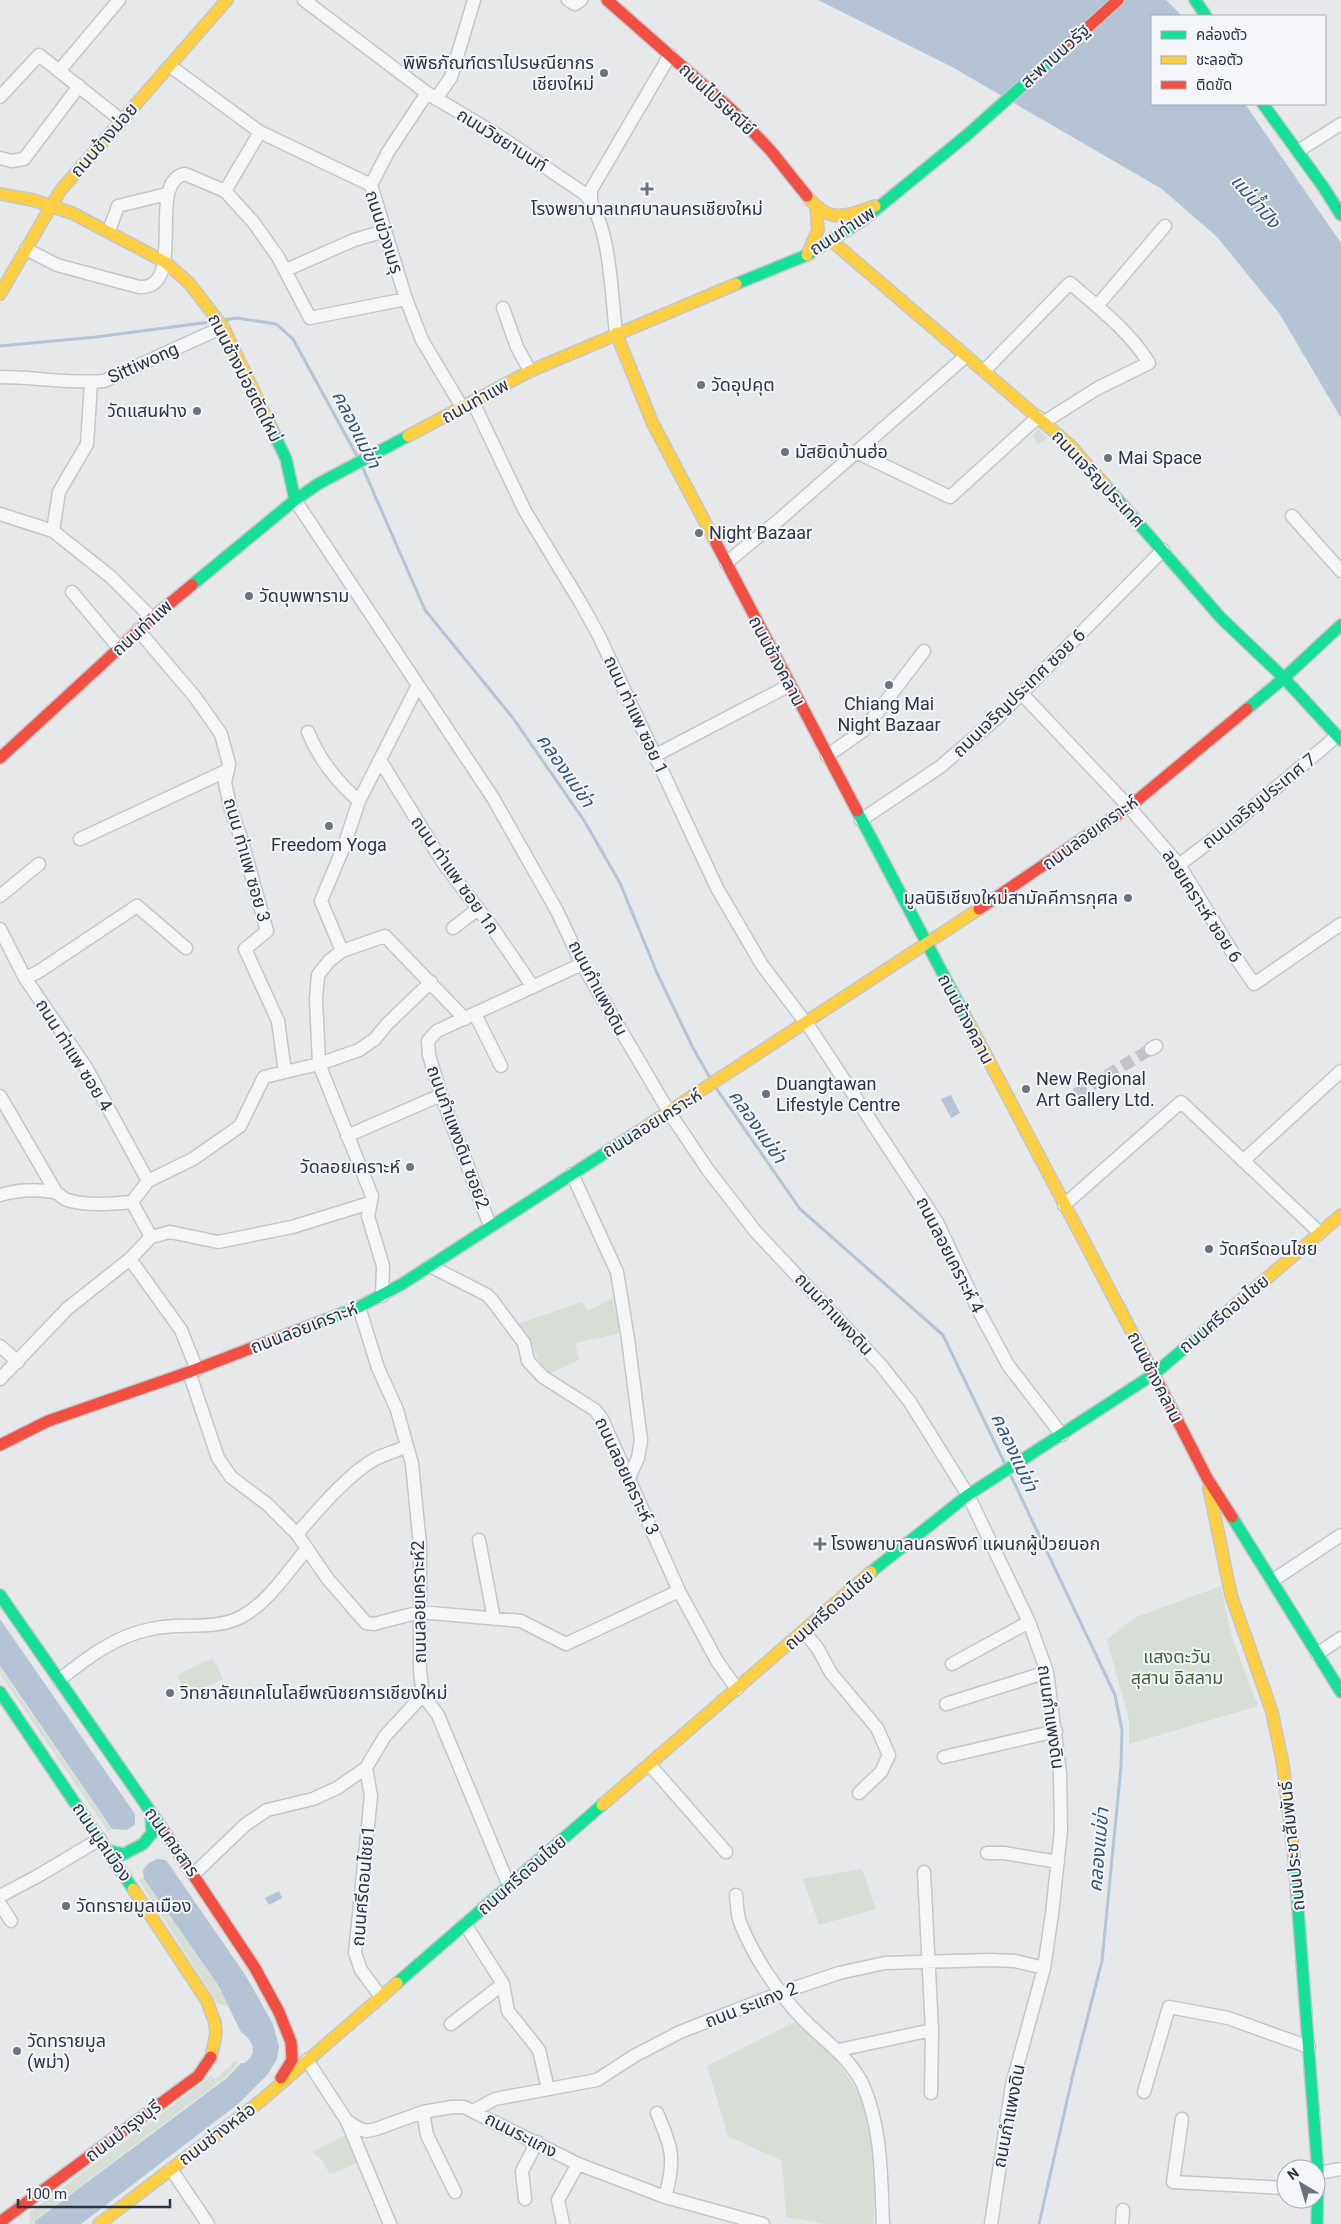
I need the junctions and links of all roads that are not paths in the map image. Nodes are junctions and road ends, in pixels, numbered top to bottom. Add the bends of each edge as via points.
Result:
1 (119, 0) edge
2 (227, 0) edge
3 (304, 0) edge
4 (474, 0) edge
5 (568, 0) edge
6 (581, 0) edge
7 (607, 0) edge
8 (1118, 0) edge
9 (1195, 0) edge
10 (1205, 15) edge
11 (670, 55) junction
12 (170, 66) junction
13 (59, 71) junction
14 (78, 86) junction
15 (432, 96) junction
16 (0, 97) edge
17 (1264, 105) edge
18 (992, 112) joint
19 (121, 120) junction
20 (1341, 124) edge
21 (260, 132) junction
22 (1298, 151) junction
23 (0, 158) edge
24 (371, 185) junction
25 (226, 190) junction
26 (166, 194) junction
27 (588, 194) junction
28 (5, 195) edge
29 (882, 204) junction
30 (50, 206) junction
31 (816, 208) junction
32 (1341, 215) edge
33 (35, 220) junction
34 (1166, 226) dead end
35 (106, 230) junction
36 (385, 231) junction
37 (833, 242) junction
38 (26, 249) junction
39 (807, 255) junction
40 (165, 262) junction
41 (286, 270) junction
42 (0, 294) edge
43 (406, 299) junction
44 (1097, 306) junction
45 (502, 308) dead end
46 (223, 327) junction
47 (616, 333) junction
48 (966, 356) junction
49 (984, 370) junction
50 (530, 371) junction
51 (0, 377) edge
52 (91, 383) junction
53 (468, 404) junction
54 (1041, 420) junction
55 (856, 452) junction
56 (286, 459) junction
57 (318, 484) junction
58 (295, 500) junction
59 (0, 514) edge
60 (1292, 516) dead end
61 (53, 531) junction
62 (1163, 550) junction
63 (726, 563) junction
64 (1341, 571) edge
65 (72, 592) dead end
66 (152, 618) junction
67 (1341, 625) edge
68 (138, 630) junction
69 (119, 648) junction
70 (924, 651) dead end
71 (1284, 678) junction
72 (418, 685) junction
73 (790, 685) junction
74 (1022, 694) junction
75 (308, 732) dead end
76 (1339, 738) edge
77 (656, 755) junction
78 (828, 756) junction
79 (0, 758) edge
80 (380, 760) junction
81 (228, 770) junction
82 (359, 801) junction
83 (1129, 807) junction
84 (861, 820) junction
85 (80, 839) dead end
86 (39, 864) dead end
87 (1180, 865) junction
88 (0, 896) edge
89 (478, 908) junction
90 (1341, 924) edge
91 (0, 928) edge
92 (453, 928) dead end
93 (927, 945) junction
94 (186, 948) dead end
95 (342, 951) junction
96 (582, 964) junction
97 (25, 978) junction
98 (431, 982) junction
99 (533, 987) junction
100 (470, 1016) junction
101 (807, 1023) junction
102 (319, 1064) junction
103 (501, 1066) dead end
104 (1341, 1071) edge
105 (285, 1072) junction
106 (441, 1095) junction
107 (0, 1096) edge
108 (669, 1112) junction
109 (348, 1136) junction
110 (1243, 1160) junction
111 (572, 1174) junction
112 (148, 1181) junction
113 (56, 1192) junction
114 (0, 1194) edge
115 (132, 1202) junction
116 (370, 1203) junction
117 (1064, 1205) junction
118 (1341, 1215) edge
119 (490, 1226) junction
120 (1320, 1233) junction
121 (151, 1237) junction
122 (130, 1258) junction
123 (383, 1266) junction
124 (430, 1266) junction
125 (402, 1284) junction
126 (382, 1296) junction
127 (359, 1307) junction
128 (0, 1346) edge
129 (18, 1362) junction
130 (193, 1371) junction
131 (1154, 1374) junction
132 (0, 1379) edge
133 (1062, 1435) junction
134 (0, 1445) edge
135 (408, 1446) junction
136 (629, 1478) junction
137 (1207, 1478) junction
138 (968, 1495) junction
139 (297, 1534) junction
140 (1341, 1535) edge
141 (479, 1540) dead end
142 (307, 1550) junction
143 (1272, 1581) junction
144 (679, 1591) junction
145 (0, 1595) edge
146 (420, 1612) junction
147 (494, 1619) junction
148 (1029, 1622) junction
149 (804, 1631) junction
150 (1341, 1638) edge
151 (1317, 1654) junction
152 (952, 1664) dead end
153 (1047, 1672) junction
154 (59, 1680) junction
155 (737, 1689) junction
156 (0, 1692) edge
157 (1341, 1692) edge
158 (423, 1695) junction
159 (946, 1704) dead end
160 (1056, 1731) junction
161 (944, 1757) dead end
162 (650, 1765) junction
163 (366, 1768) junction
164 (859, 1793) dead end
165 (151, 1813) junction
166 (100, 1839) junction
167 (176, 1846) junction
168 (108, 1851) junction
169 (726, 1852) dead end
170 (987, 1853) dead end
171 (1058, 1862) junction
172 (924, 1872) dead end
173 (194, 1874) junction
174 (128, 1881) junction
175 (510, 1886) junction
176 (736, 1895) dead end
177 (0, 1896) edge
178 (0, 1904) edge
179 (11, 1921) dead end
180 (466, 1924) junction
181 (928, 1963) junction
182 (1044, 1968) junction
183 (503, 1984) junction
184 (780, 1993) junction
185 (381, 1997) junction
186 (451, 2024) dead end
187 (287, 2029) junction
188 (932, 2030) junction
189 (338, 2033) junction
190 (1309, 2046) junction
191 (839, 2050) junction
192 (307, 2060) junction
193 (198, 2076) joint
194 (548, 2089) junction
195 (1144, 2092) dead end
196 (932, 2093) dead end
197 (263, 2099) junction
198 (473, 2111) junction
199 (423, 2112) junction
200 (657, 2114) dead end
201 (1182, 2119) dead end
202 (347, 2120) junction
203 (537, 2142) junction
204 (1317, 2159) edge
205 (578, 2164) junction
206 (1341, 2169) edge
207 (171, 2170) junction
208 (1326, 2172) edge
209 (1276, 2187) edge
210 (455, 2192) dead end
211 (665, 2197) junction
212 (525, 2199) dead end
213 (21, 2207) junction
214 (1317, 2209) edge
215 (1123, 2210) dead end
216 (0, 2222) edge
217 (21, 2224) edge
218 (99, 2224) edge
219 (208, 2224) edge
220 (390, 2224) edge
221 (563, 2224) edge
222 (764, 2224) edge
223 (882, 2224) edge
224 (990, 2224) edge
225 (1122, 2224) edge
226 (1317, 2224) edge

1 - 13 street
2 - 12 street, ถนนช้างม่อย
3 - 15 street, ถนนวิชยานนท์
4 - 15 street via 454,70
5 - 6 street via 576,4
7 - 11 street, ถนนไปรษณีย์
8 - 18 street, สะพานนวรัฐ
9 - 10 street
11 - 27 street
11 - 31 street, ถนนไปรษณีย์ via 751,129
12 - 19 street, ถนนช้างม่อย
12 - 21 street, ถนนข่วงเมรุ
13 - 14 street
13 - 16 street via 39,55
14 - 19 street
14 - 23 street via 24,159
15 - 24 street via 388,152
15 - 27 street, ถนนวิชยานนท์
17 - 22 street
18 - 29 street, ถนนท่าแพ
19 - 30 street, ถนนช้างม่อย
20 - 22 street
21 - 24 street, ถนนข่วงเมรุ
21 - 25 street
22 - 32 street
24 - 36 street, ถนนข่วงเมรุ
25 - 26 street via 185,174 177,177
25 - 41 street via 254,223
26 - 35 street via 118,206
26 - 40 street
27 - 47 street via 602,229
28 - 30 street, ถนนช้างม่อยตัดใหม่
28 - 33 street via 24,205
29 - 31 street, ถนนไปรษณีย์ via 837,217
29 - 37 street, ถนนท่าแพ
30 - 33 street, ถนนช้างม่อย
30 - 35 street, ถนนช้างม่อยตัดใหม่
31 - 39 street via 818,230
33 - 35 street via 64,218
33 - 38 street, ถนนช้างม่อย
34 - 44 street
35 - 40 street, ถนนช้างม่อยตัดใหม่
36 - 41 street via 354,240
36 - 43 street, ถนนข่วงเมรุ
37 - 39 street, ถนนท่าแพ
37 - 48 street, ถนนเจริญประเทศ
38 - 40 street via 57,265 139,287 153,284
38 - 42 street, ถนนช้างม่อย
39 - 47 street, ถนนท่าแพ
40 - 46 street, ถนนช้างม่อยตัดใหม่ via 189,283
41 - 43 street via 310,318
43 - 53 street, ถนนข่วงเมรุ via 422,340
44 - 49 street via 1070,283
44 - 54 street via 1139,347 1149,363
45 - 50 street via 517,348
46 - 52 street, Sittiwong via 113,379
46 - 56 street, ถนนช้างม่อยตัดใหม่
47 - 50 street, ถนนท่าแพ
47 - 63 street, ถนนช้างคลาน via 653,424
48 - 49 street, ถนนเจริญประเทศ
48 - 55 street
49 - 54 street, ถนนเจริญประเทศ
50 - 53 street, ถนนท่าแพ
51 - 52 street, Sittiwong
52 - 61 street via 87,444 59,492
53 - 57 street, ถนนท่าแพ
53 - 77 street, ถนน ท่าแพ ซอย 1 via 525,512 582,604
54 - 55 street via 950,497
54 - 62 street, ถนนเจริญประเทศ via 1071,446
55 - 63 street
56 - 57 street, ถนนช้างม่อยตัดใหม่ via 305,478
56 - 58 street, ถนนช้างม่อยตัดใหม่
57 - 58 street, ถนนท่าแพ
58 - 66 street, ถนนท่าแพ
58 - 72 street, ถนนกำแพงดิน
59 - 61 street
60 - 64 street
61 - 66 street via 111,577
62 - 71 street, ถนนเจริญประเทศ via 1221,618
62 - 74 street, ถนนเจริญประเทศ ซอย 6
63 - 73 street, ถนนช้างคลาน
65 - 69 street
66 - 68 street, ถนนท่าแพ
67 - 71 street, ถนนลอยเคราะห์
68 - 69 street, ถนนท่าแพ
68 - 81 street, ถนน ท่าแพ ซอย 3 via 212,720 221,734
69 - 79 street, ถนนท่าแพ
70 - 78 street via 864,730
71 - 76 street, ถนนเจริญประเทศ
71 - 83 street, ถนนลอยเคราะห์
72 - 80 street
72 - 96 street, ถนนกำแพงดิน via 494,798 558,911
73 - 77 street
73 - 78 street, ถนนช้างคลาน
74 - 83 street, ลอยเคราะห์ ซอย 6
74 - 84 street, ถนนเจริญประเทศ ซอย 6 via 940,767
75 - 82 street via 316,752 345,789
76 - 87 street, ถนนเจริญประเทศ 7
77 - 101 street, ถนน ท่าแพ ซอย 1 via 717,888 762,965
78 - 84 street, ถนนช้างคลาน
80 - 82 street
80 - 89 street, ถนน ท่าแพ ซอย 1ก via 444,864
81 - 85 street
81 - 105 street, ถนน ท่าแพ ซอย 3 via 225,783 231,810 267,931 245,949 278,1021
82 - 95 street via 321,901
83 - 87 street, ลอยเคราะห์ ซอย 6
83 - 93 street, ถนนลอยเคราะห์
84 - 93 street, ถนนช้างคลาน
86 - 88 street
87 - 90 street, ลอยเคราะห์ ซอย 6 via 1254,984
89 - 92 street
89 - 99 street, ถนน ท่าแพ ซอย 1ก
91 - 97 street, ถนน ท่าแพ ซอย 4
93 - 101 street, ถนนลอยเคราะห์
93 - 117 street, ถนนช้างคลาน
94 - 97 street via 137,906
95 - 98 street via 385,936
95 - 102 street via 329,960 318,975
96 - 99 street, ถนนกำแพงดิน ซอย2
96 - 108 street, ถนนกำแพงดิน
97 - 112 street, ถนน ท่าแพ ซอย 4 via 87,1068
98 - 100 street
98 - 102 street via 375,1039 359,1050
99 - 100 street, ถนนกำแพงดิน ซอย2
100 - 103 street
100 - 106 street, ถนนกำแพงดิน ซอย2 via 437,1031 428,1041
101 - 108 street, ถนนลอยเคราะห์
101 - 133 street, ถนนลอยเคราะห์ 4 via 937,1222 1008,1365
102 - 105 street
102 - 109 street
104 - 110 street
105 - 112 street via 264,1078 240,1126 194,1159
106 - 109 street
106 - 119 street, ถนนกำแพงดิน ซอย2
107 - 113 street
108 - 111 street, ถนนลอยเคราะห์
108 - 138 street, ถนนกำแพงดิน via 756,1232 880,1364 910,1402
109 - 116 street via 372,1196
110 - 117 street via 1181,1102
110 - 120 street
111 - 119 street, ถนนลอยเคราะห์
111 - 136 street via 617,1272 641,1440 638,1458
112 - 115 street
113 - 114 street
113 - 115 street via 65,1199 89,1203
115 - 121 street
116 - 121 street via 292,1227 218,1242 170,1232
116 - 123 street via 368,1216
117 - 131 street, ถนนช้างคลาน
118 - 120 street, ถนนศรีดอนไชย
119 - 124 street, ถนนลอยเคราะห์
120 - 131 street, ถนนศรีดอนไชย
121 - 122 street
122 - 129 street via 68,1308
122 - 130 street via 181,1330
123 - 125 street
123 - 126 street
124 - 125 street, ถนนลอยเคราะห์
124 - 136 street, ถนนลอยเคราะห์ 3 via 492,1300 524,1343 528,1361 543,1377 595,1410 608,1429
125 - 126 street, ถนนลอยเคราะห์
126 - 127 street, ถนนลอยเคราะห์
127 - 130 street, ถนนลอยเคราะห์
127 - 135 street, ถนนลอยเคราะห์2
128 - 129 street
129 - 132 street
130 - 134 street, ถนนลอยเคราะห์ via 48,1421
130 - 139 street via 218,1458 231,1477
131 - 133 street, ถนนศรีดอนไชย
131 - 137 street, ถนนช้างคลาน
133 - 138 street, ถนนศรีดอนไชย
135 - 139 street via 361,1469
135 - 146 street, ถนนลอยเคราะห์2 via 420,1545
136 - 144 street, ถนนลอยเคราะห์ 3
137 - 143 street, ถนนช้างคลาน
137 - 190 street, ถนนประชาสัมพันธ์ via 1231,1594 1272,1712 1283,1765 1294,1853
138 - 148 street, ถนนกำแพงดิน
138 - 149 street, ถนนศรีดอนไชย
139 - 142 street
140 - 143 street
141 - 147 street
142 - 146 street via 366,1623 374,1624
142 - 154 street via 257,1607 239,1618 219,1624 151,1629 130,1635 97,1650
143 - 151 street, ถนนช้างคลาน
144 - 147 street via 566,1644 521,1621
144 - 155 street, ถนนลอยเคราะห์ 3 via 717,1662
145 - 154 street, ถนนคชสาร
146 - 147 street
146 - 158 street, ถนนลอยเคราะห์2
148 - 152 street
148 - 153 street, ถนนกำแพงดิน
149 - 155 street, ถนนศรีดอนไชย
149 - 164 street via 831,1673 877,1728 889,1755 881,1772
150 - 151 street
151 - 157 street, ถนนช้างคลาน
153 - 159 street
153 - 160 street, ถนนกำแพงดิน
154 - 165 street, ถนนคชสาร
155 - 162 street, ถนนศรีดอนไชย
156 - 166 street, ถนนมูลเมือง
158 - 163 street via 385,1736
158 - 175 street, ถนนลอยเคราะห์2 via 438,1715
160 - 161 street
160 - 171 street, ถนนกำแพงดิน via 1060,1773
162 - 169 street
162 - 175 street, ถนนศรีดอนไชย
163 - 173 street via 337,1788 313,1799 267,1810 245,1825
163 - 185 street, ถนนศรีดอนไชย1 via 371,1796 355,1953 361,1970
165 - 167 street, ถนนคชสาร
165 - 168 street via 153,1829 148,1840 129,1853
166 - 168 street, ถนนมูลเมือง
166 - 177 street
167 - 173 street, ถนนคชสาร
167 - 174 street via 160,1843 143,1852 131,1862
168 - 174 street, ถนนมูลเมือง
170 - 171 street
171 - 182 street, ถนนกำแพงดิน
172 - 181 street
173 - 187 street, ถนนคชสาร via 255,1968
174 - 193 street, ถนนมูลเมือง via 201,1990 215,2018 214,2051
175 - 180 street, ถนนศรีดอนไชย
176 - 184 street via 740,1920 750,1943
178 - 179 street
180 - 183 street
180 - 185 street, ถนนศรีดอนไชย
181 - 182 street, ถนน ระแกง 2 via 1015,1961
181 - 184 street, ถนน ระแกง 2 via 885,1963 839,1973
181 - 188 street
182 - 224 street, ถนนกำแพงดิน via 1012,2085
183 - 186 street
183 - 194 street via 508,2011 539,2050
184 - 191 street via 801,2017
184 - 194 street, ถนน ระแกง 2 via 680,2032 597,2080
185 - 189 street, ถนนศรีดอนไชย
187 - 189 street, ถนนศรีดอนไชย via 304,2042 323,2042
187 - 197 street, ถนนคชสาร via 292,2042 292,2060 286,2073
188 - 191 street
188 - 196 street
189 - 192 street, ถนนศรีดอนไชย
190 - 195 street via 1228,2018 1169,2008
190 - 204 street, ถนนประชาสัมพันธ์
191 - 223 street via 862,2085 876,2127 881,2158
192 - 197 street, ถนนศรีดอนไชย
192 - 202 street
193 - 213 street, ถนนบำรุงบุรี
194 - 198 street, ถนน ระแกง 2 via 495,2099
197 - 207 street, ถนนช่างหล่อ
198 - 199 street, ถนนระแกง via 452,2106
198 - 203 street, ถนนระแกง
199 - 202 street, ถนนระแกง via 366,2131 354,2127
199 - 210 street via 427,2135
200 - 211 street via 671,2145 672,2175
201 - 209 street via 1173,2182
202 - 220 street
203 - 205 street, ถนนระแกง
203 - 212 street via 522,2171
205 - 211 street, ถนนระแกง
205 - 221 street via 558,2200
206 - 208 street
207 - 218 street, ถนนช่างหล่อ
207 - 219 street
211 - 222 street, ถนนระแกง
213 - 216 street, ถนนบำรุงบุรี
213 - 217 street
214 - 226 street, ถนนประชาสัมพันธ์
215 - 225 street

